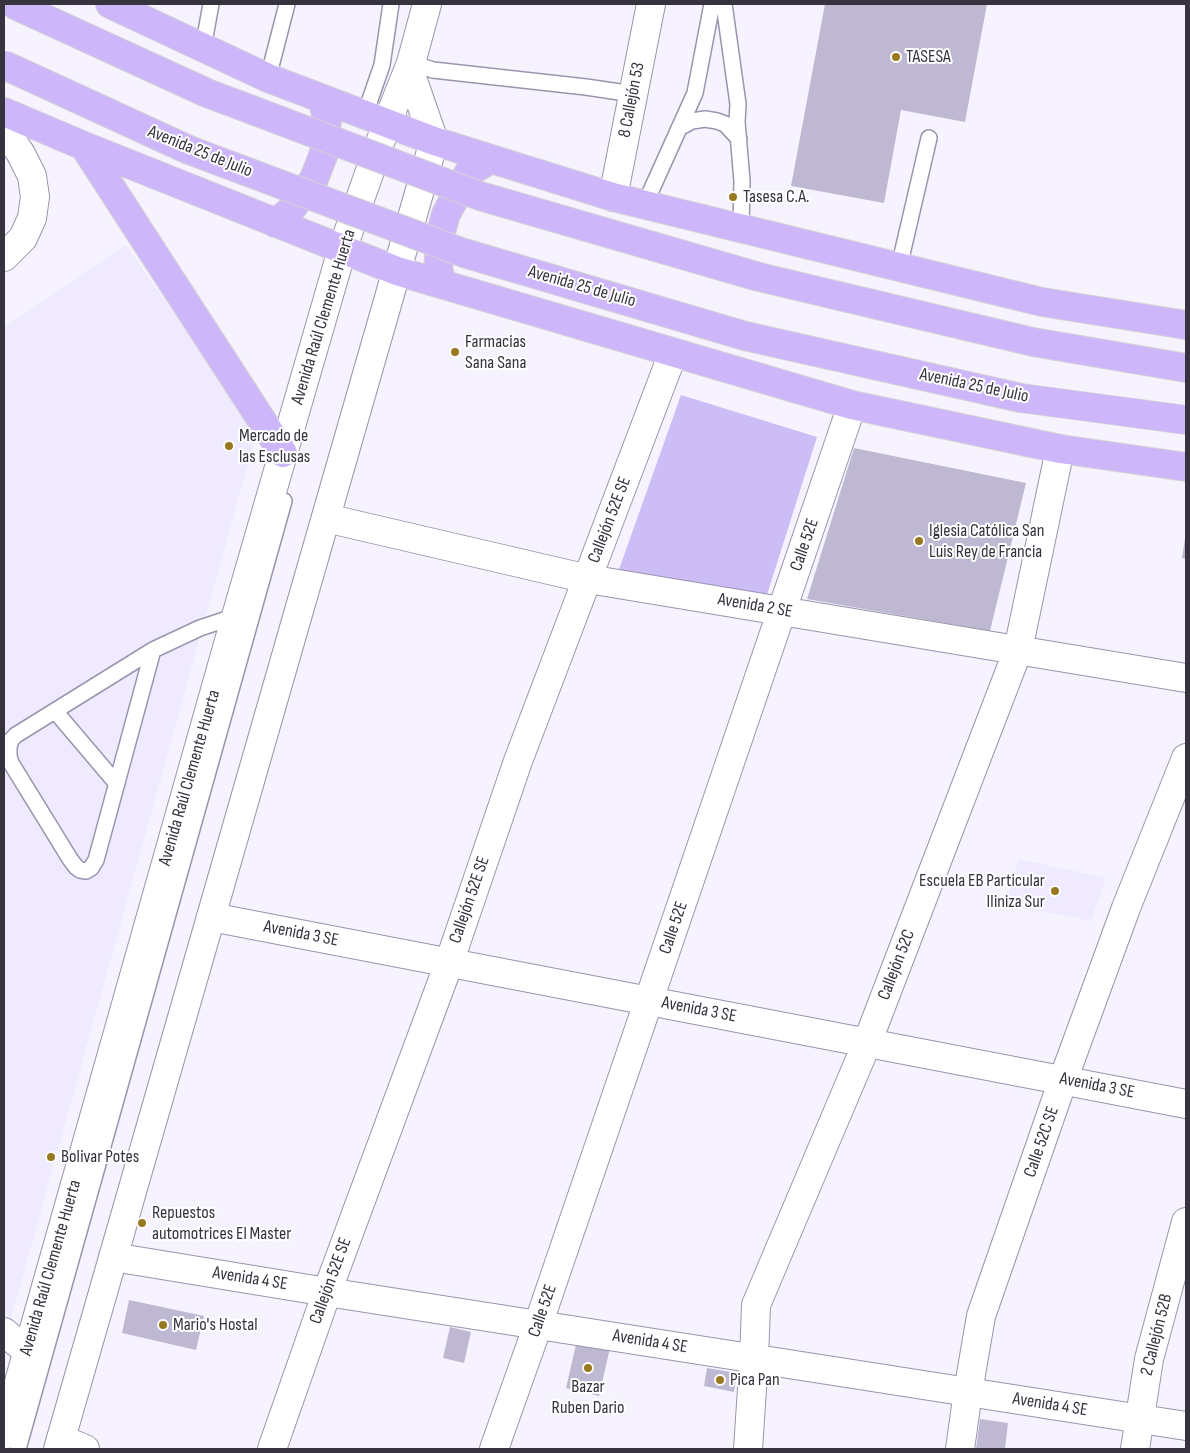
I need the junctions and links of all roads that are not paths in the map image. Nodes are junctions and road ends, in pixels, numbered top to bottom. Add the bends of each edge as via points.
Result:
1 (13, 4) edge
2 (110, 4) edge
3 (211, 4) edge
4 (287, 4) edge
5 (391, 4) edge
6 (427, 4) edge
7 (651, 4) edge
8 (712, 4) edge
9 (724, 4) edge
10 (203, 48) junction
11 (4, 65) edge
12 (410, 66) junction
13 (268, 78) junction
14 (633, 94) junction
15 (323, 99) junction
16 (4, 112) edge
17 (376, 119) junction
18 (680, 128) junction
19 (4, 129) edge
20 (929, 138) dead end
21 (739, 139) junction
22 (434, 141) junction
23 (84, 146) junction
24 (490, 159) junction
25 (613, 197) junction
26 (645, 204) junction
27 (275, 223) junction
28 (741, 228) junction
29 (342, 250) junction
30 (4, 257) edge
31 (899, 267) junction
32 (397, 271) junction
33 (444, 285) junction
34 (1186, 325) edge
35 (673, 353) junction
36 (1186, 368) edge
37 (852, 406) junction
38 (1186, 420) edge
39 (1060, 449) junction
40 (283, 453) junction
41 (1186, 467) edge
42 (326, 518) junction
43 (588, 579) junction
44 (783, 611) junction
45 (236, 616) junction
46 (153, 650) junction
47 (1018, 650) junction
48 (1186, 678) edge
49 (55, 710) junction
50 (1186, 758) edge
51 (117, 784) junction
52 (211, 917) junction
53 (449, 963) junction
54 (649, 1001) junction
55 (867, 1043) junction
56 (1063, 1080) junction
57 (1186, 1104) edge
58 (1186, 1222) edge
59 (113, 1257) junction
60 (327, 1292) junction
61 (538, 1325) junction
62 (4, 1332) edge
63 (27, 1351) junction
64 (754, 1359) junction
65 (968, 1392) junction
66 (1139, 1419) junction
67 (1186, 1426) edge
68 (4, 1436) edge
69 (68, 1446) edge
70 (18, 1449) edge
71 (272, 1449) edge
72 (494, 1449) edge
73 (748, 1449) edge
74 (960, 1449) edge
75 (1135, 1449) edge

1 - 36 main road, bridge via 208,93 480,196 759,278 1033,342
2 - 10 main road
3 - 10 lane
4 - 13 lane
5 - 17 lane
6 - 12 street, Avenida Raúl Clemente Huerta
7 - 14 street, 8 Callejón 53
8 - 18 lane via 695,93
9 - 21 lane via 738,104
10 - 13 main road
11 - 38 main road, Avenida 25 de Julio, bridge via 189,150 464,253 745,336 1021,398
12 - 14 lane
12 - 17 street, Avenida Raúl Clemente Huerta
12 - 22 street
13 - 15 main road
14 - 25 street, 8 Callejón 53
15 - 17 main road
15 - 27 main road via 327,121 324,153 314,180 289,212
16 - 23 main road, Avenida 25 de Julio
17 - 22 main road
17 - 29 street, Avenida Raúl Clemente Huerta
18 - 21 lane via 692,121 718,121
18 - 26 lane
19 - 30 street via 32,176 35,197 32,218 23,238
20 - 31 lane
21 - 28 lane
22 - 24 main road
22 - 32 street
23 - 27 main road, Avenida 25 de Julio
23 - 40 main road
24 - 25 main road
24 - 33 main road via 469,172 446,214 438,270
25 - 26 main road
26 - 28 main road
27 - 29 main road, Avenida 25 de Julio
28 - 31 main road
29 - 32 main road, Avenida 25 de Julio
29 - 40 street, Avenida Raúl Clemente Huerta
29 - 70 lane via 345,282
31 - 34 main road via 1042,302
32 - 33 main road, Avenida 25 de Julio
32 - 42 street
33 - 35 main road, Avenida 25 de Julio
35 - 37 main road, Avenida 25 de Julio
35 - 43 street, Callejón 52E SE
37 - 39 main road, Avenida 25 de Julio
37 - 44 street, Calle 52E
39 - 41 main road, Avenida 25 de Julio
39 - 47 street, Callejón 52C
40 - 45 street, Avenida Raúl Clemente Huerta
42 - 43 street, Avenida 2 SE
42 - 52 street
43 - 44 street, Avenida 2 SE
43 - 53 street, Callejón 52E SE via 518,761
44 - 47 street, Avenida 2 SE
44 - 54 street, Calle 52E
45 - 46 lane via 200,628
45 - 63 street, Avenida Raúl Clemente Huerta
46 - 49 lane
46 - 51 lane
47 - 48 street, Avenida 2 SE
47 - 55 street, Callejón 52C
49 - 51 lane
49 - 51 lane via 16,735 11,740 9,756 70,859 80,870 91,868 96,860
50 - 56 street, Calle 52C SE via 1126,908
52 - 53 street, Avenida 3 SE
52 - 59 street
53 - 54 street, Avenida 3 SE
53 - 60 street, Callejón 52E SE
54 - 55 street, Avenida 3 SE
54 - 61 street, Calle 52E
55 - 56 street, Avenida 3 SE
55 - 64 street, Callejón 52C via 756,1305
56 - 57 street, Avenida 3 SE
56 - 65 street, Calle 52C SE via 981,1316
58 - 66 street, 2 Callejón 52B via 1149,1359
59 - 60 street, Avenida 4 SE
59 - 69 street
60 - 61 street, Avenida 4 SE
60 - 71 street, Callejón 52E SE
61 - 64 street, Avenida 4 SE
61 - 72 street, Calle 52E
62 - 63 street
63 - 68 street, Avenida Raúl Clemente Huerta
64 - 65 street, Avenida 4 SE
64 - 73 street, Callejón 52C
65 - 66 street, Avenida 4 SE
65 - 74 street, Calle 52C SE
66 - 67 street, Avenida 4 SE
66 - 75 street, 2 Callejón 52B

